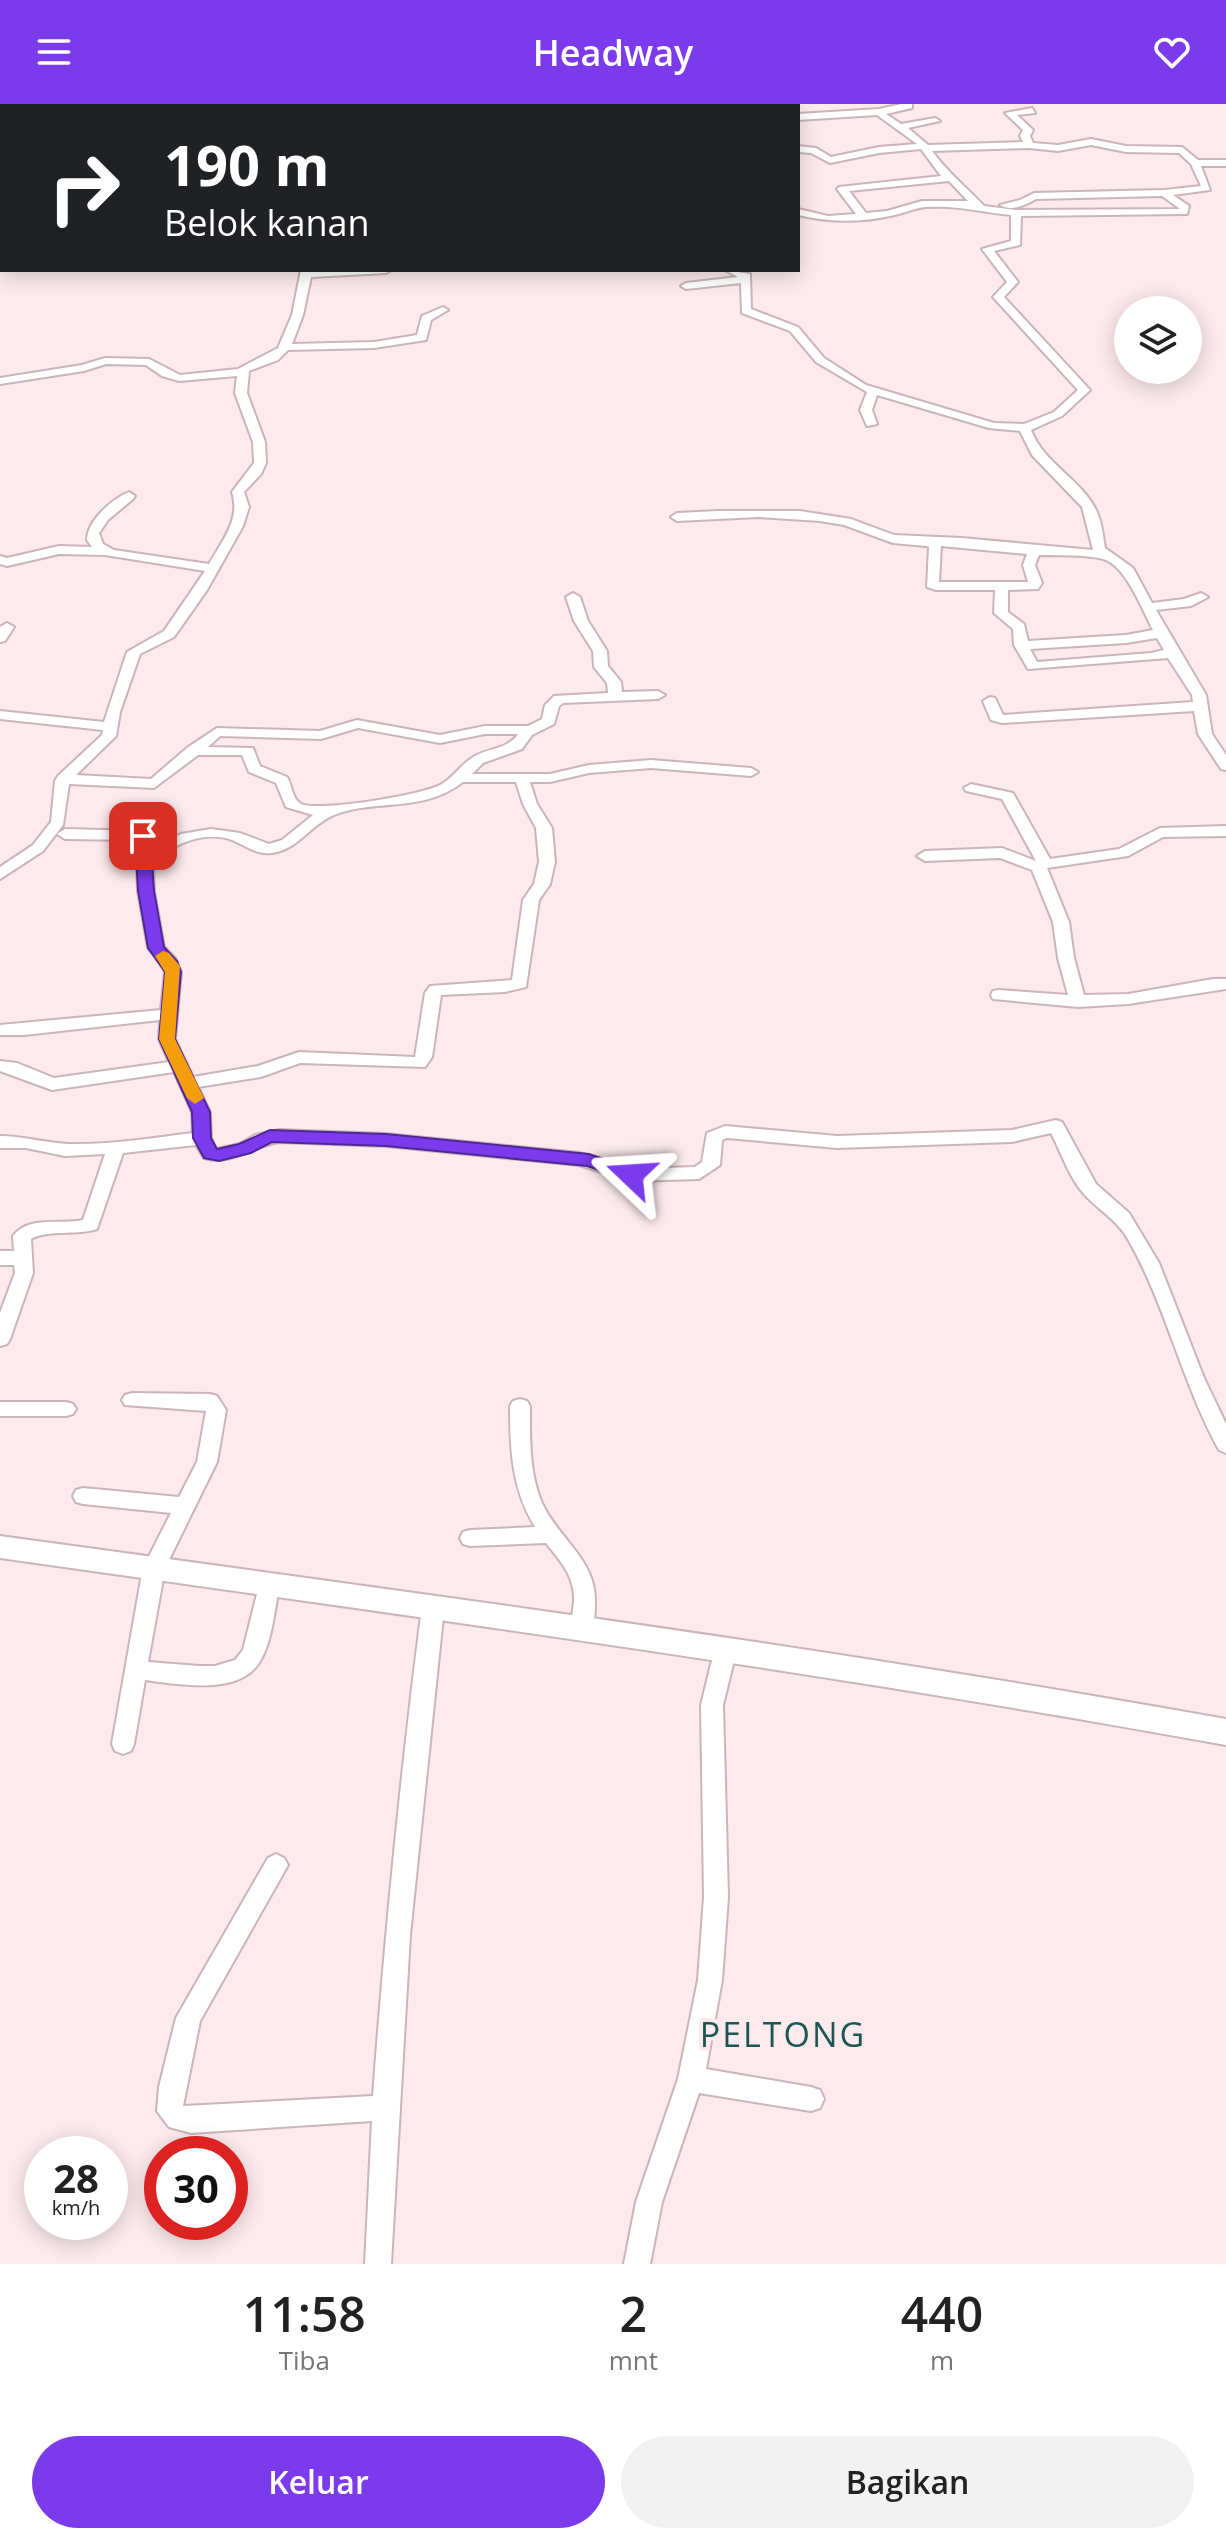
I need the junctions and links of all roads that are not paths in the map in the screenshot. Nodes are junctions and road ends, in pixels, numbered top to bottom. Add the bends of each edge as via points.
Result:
1 (907, 104) edge
2 (1032, 111) dead end
3 (879, 112) junction
4 (800, 117) edge
5 (935, 121) dead end
6 (903, 126) junction
7 (1029, 145) junction
8 (925, 147) junction
9 (800, 149) edge
10 (1195, 163) junction
11 (1226, 163) edge
12 (951, 178) junction
13 (1164, 193) junction
14 (977, 205) junction
15 (800, 212) edge
16 (1016, 213) junction
17 (862, 215) junction
18 (306, 272) edge
19 (736, 272) edge
20 (746, 279) junction
21 (686, 286) dead end
22 (443, 310) dead end
23 (286, 347) junction
24 (242, 372) junction
25 (0, 381) edge
26 (873, 391) junction
27 (871, 424) dead end
28 (1025, 428) junction
29 (129, 496) dead end
30 (677, 517) dead end
31 (930, 542) junction
32 (107, 551) junction
33 (1034, 551) junction
34 (1106, 555) junction
35 (0, 560) edge
36 (212, 568) junction
37 (1002, 588) junction
38 (573, 597) dead end
39 (1201, 597) dead end
40 (1148, 607) junction
41 (1161, 633) junction
42 (1021, 645) junction
43 (1172, 653) junction
44 (658, 695) dead end
45 (615, 697) junction
46 (990, 701) dead end
47 (1202, 706) junction
48 (0, 715) edge
49 (112, 727) junction
50 (530, 730) junction
51 (192, 751) junction
52 (1226, 766) edge
53 (751, 772) dead end
54 (521, 776) junction
55 (459, 778) junction
56 (63, 779) junction
57 (971, 788) dead end
58 (336, 810) junction
59 (1226, 831) edge
60 (65, 834) dead end
61 (925, 856) dead end
62 (145, 862) junction
63 (1042, 864) junction
64 (0, 874) edge
65 (1226, 984) edge
66 (999, 995) dead end
67 (1078, 1002) junction
68 (168, 1014) junction
69 (0, 1030) edge
70 (0, 1066) edge
71 (180, 1066) junction
72 (189, 1083) junction
73 (202, 1138) junction
74 (0, 1142) edge
75 (116, 1148) junction
76 (0, 1258) edge
77 (23, 1258) junction
78 (0, 1339) edge
79 (132, 1400) dead end
80 (520, 1406) dead end
81 (0, 1409) edge
82 (66, 1409) dead end
83 (1226, 1445) edge
84 (83, 1496) dead end
85 (185, 1506) junction
86 (551, 1535) junction
87 (470, 1538) dead end
88 (0, 1547) edge
89 (154, 1568) junction
90 (269, 1584) junction
91 (433, 1607) junction
92 (582, 1628) junction
93 (726, 1648) junction
94 (138, 1670) junction
95 (1226, 1732) edge
96 (123, 1744) dead end
97 (276, 1865) dead end
98 (691, 2079) junction
99 (811, 2099) dead end
100 (383, 2108) junction
101 (378, 2264) edge
102 (637, 2264) edge

1 - 3 street via 905,110
2 - 7 street via 1010,113 1028,130
3 - 4 street
3 - 6 street
5 - 6 street
6 - 8 street
7 - 8 street
7 - 10 street via 1058,148 1091,142 1126,149 1179,149
8 - 9 street via 827,160 813,150
8 - 12 street
10 - 11 street
10 - 13 street via 1207,188
12 - 14 street
12 - 17 street via 842,189
13 - 14 street via 1031,196 1021,203
13 - 16 street via 1186,211
14 - 16 street via 986,211
14 - 17 street via 916,205
15 - 17 street via 828,219
16 - 28 street via 1016,243 987,249 1013,282 998,297 1084,390 1058,414
18 - 23 street
19 - 20 street
20 - 21 street
20 - 26 street via 746,311 794,329 820,360
22 - 23 street via 426,318 422,338
23 - 24 street
24 - 25 street via 179,378 149,362 105,361
24 - 36 street via 241,393 259,442 260,463 238,492 240,516
26 - 27 street via 866,410
26 - 28 street via 993,426
28 - 34 street via 1051,472 1088,506 1099,550
29 - 32 street via 92,530 93,542
30 - 31 street via 800,515 852,523 891,538
31 - 33 street
31 - 37 street via 935,546 933,586
32 - 35 street via 59,550
32 - 36 street
33 - 34 street
33 - 37 street via 1029,565 1035,585
34 - 40 street via 1128,571
36 - 49 street via 173,630 134,652
37 - 42 street via 1001,613 1019,627
38 - 45 street via 602,655 601,667 614,682
39 - 40 street
40 - 41 street
41 - 42 street
41 - 43 street
42 - 43 street via 1035,667
43 - 47 street
44 - 45 street
45 - 50 street via 559,699 549,721
46 - 47 street via 1002,719
47 - 52 street via 1207,740
48 - 49 street
49 - 56 street
50 - 51 street via 485,730 440,739 363,724 321,735 217,732
50 - 55 street via 517,746 478,760
51 - 56 street via 154,784
51 - 58 street via 248,751 254,769 282,780 295,806
53 - 54 street via 651,764 550,778
54 - 55 street
54 - 72 street via 544,828 547,862 531,900 520,983 436,990 419,1063 299,1057 261,1071
55 - 58 street via 438,793
56 - 64 street via 58,822 38,848
57 - 63 street via 1008,796
58 - 62 street via 322,815 299,838 274,848 216,834 173,840
59 - 63 street via 1160,833 1123,853
60 - 62 street via 143,836
61 - 63 street via 1002,853
62 - 68 street via 156,948 172,966
63 - 67 street
65 - 67 street
66 - 67 street
68 - 69 street
68 - 71 street via 167,1039
70 - 71 street via 52,1084
71 - 72 street
72 - 73 street via 201,1112
73 - 75 street
73 - 83 street via 213,1155 245,1149 270,1136 386,1140 589,1160 631,1175 708,1169 713,1137 725,1132 837,1142 1012,1136 1056,1126 1089,1188 1123,1217 1136,1236
74 - 75 street via 65,1150
75 - 77 street via 91,1224 33,1229 22,1236
76 - 77 street
77 - 78 street via 24,1273
79 - 85 street via 210,1401 215,1406 210,1451
80 - 86 street via 521,1468 538,1516
81 - 82 street
84 - 85 street
85 - 89 street
86 - 87 street
86 - 92 street via 584,1578
88 - 89 street
89 - 90 street
89 - 94 street
90 - 91 street
90 - 94 street via 251,1657 241,1667 202,1676
91 - 92 street
91 - 100 street via 405,1844
92 - 93 street
93 - 95 street
93 - 98 street via 712,1705 714,1936
94 - 96 street
97 - 100 street via 188,2018 170,2111 191,2120
98 - 99 street
98 - 102 street via 649,2202
100 - 101 street

